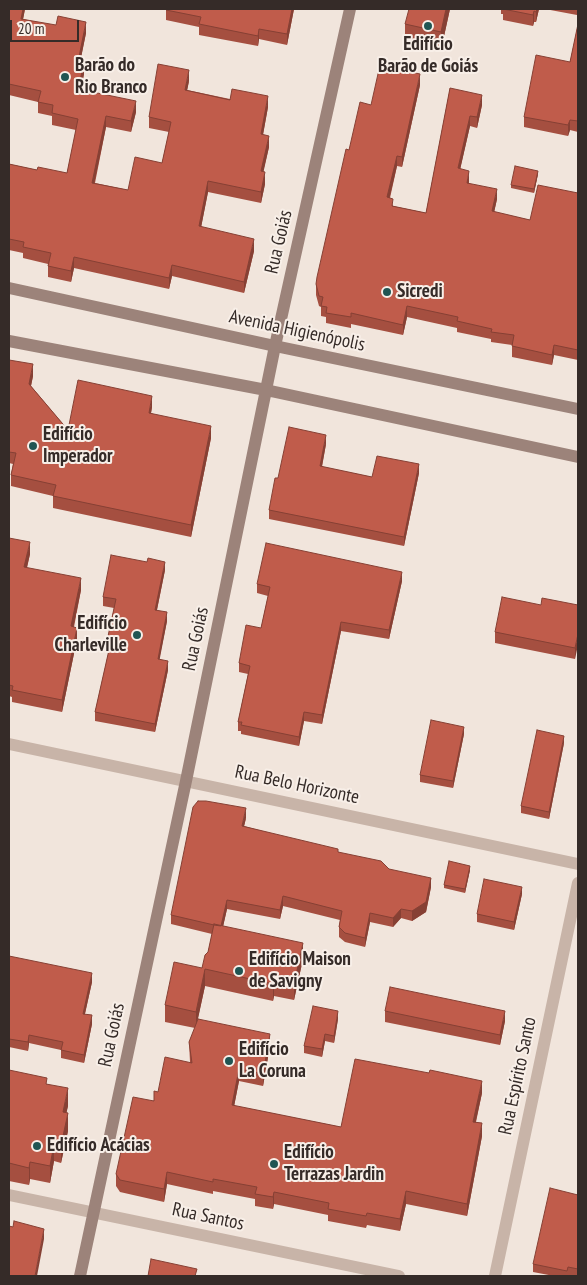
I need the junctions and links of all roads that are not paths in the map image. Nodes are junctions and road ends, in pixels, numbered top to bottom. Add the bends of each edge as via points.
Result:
1 (350, 9) edge
2 (9, 288) edge
3 (9, 341) edge
4 (275, 346) junction
5 (266, 390) junction
6 (578, 408) edge
7 (578, 457) edge
8 (9, 744) edge
9 (186, 781) junction
10 (578, 864) edge
11 (578, 883) edge
12 (9, 1195) edge
13 (93, 1212) junction
14 (80, 1276) edge
15 (399, 1276) edge
16 (495, 1276) edge

1 - 4 main road, Rua Goiás
2 - 4 main road, Avenida Higienópolis
3 - 5 main road
4 - 5 main road, Rua Goiás
4 - 6 main road, Avenida Higienópolis
5 - 7 main road
5 - 9 main road, Rua Goiás
8 - 9 street, Rua Belo Horizonte
9 - 10 street, Rua Belo Horizonte
9 - 13 main road, Rua Goiás
11 - 16 street, Rua Espírito Santo
12 - 13 street, Rua Santos
13 - 14 main road, Rua Goiás
13 - 15 street, Rua Santos

